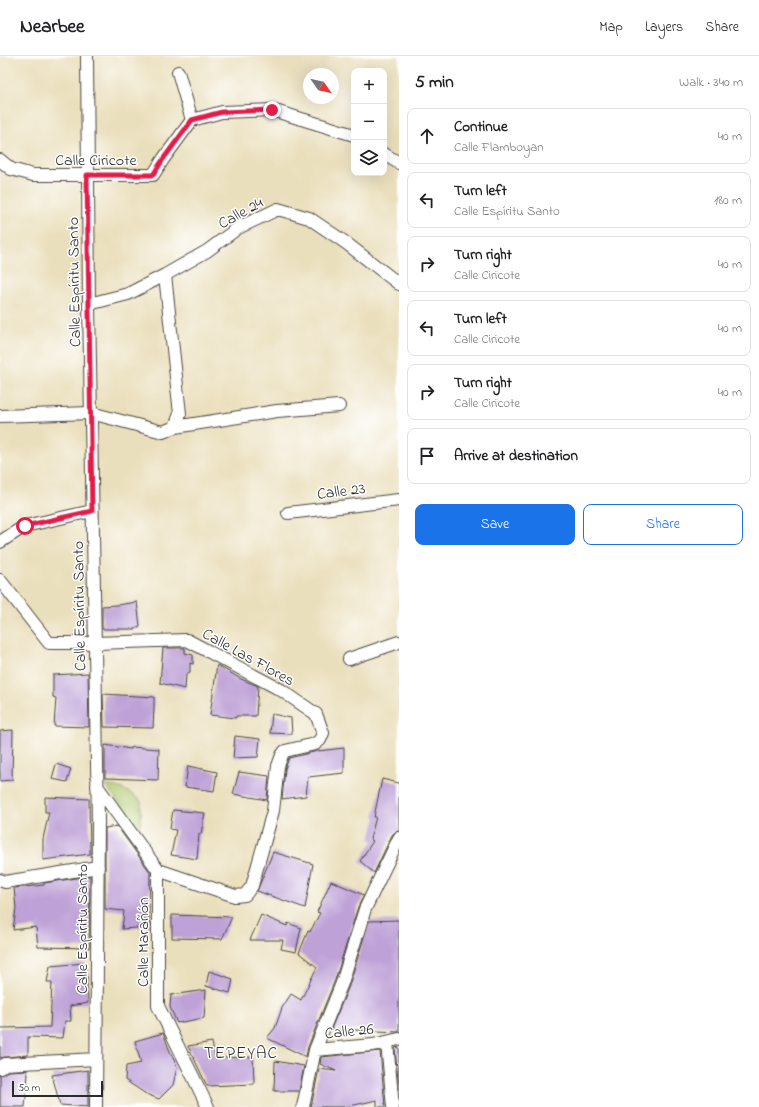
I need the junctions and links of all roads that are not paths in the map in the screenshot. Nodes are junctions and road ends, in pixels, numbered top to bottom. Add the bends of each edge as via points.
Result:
1 (87, 56) edge
2 (178, 72) dead end
3 (192, 120) junction
4 (351, 134) edge
5 (387, 156) edge
6 (0, 160) edge
7 (399, 163) edge
8 (87, 175) junction
9 (166, 275) junction
10 (399, 284) edge
11 (89, 304) junction
12 (339, 406) dead end
13 (91, 413) junction
14 (0, 416) edge
15 (176, 427) junction
16 (399, 500) edge
17 (92, 511) junction
18 (288, 513) dead end
19 (0, 542) edge
20 (0, 580) edge
21 (399, 642) edge
22 (94, 643) junction
23 (349, 659) dead end
24 (97, 786) junction
25 (399, 838) edge
26 (98, 867) junction
27 (158, 870) junction
28 (0, 880) edge
29 (399, 1039) edge
30 (387, 1042) junction
31 (315, 1050) junction
32 (96, 1058) junction
33 (0, 1068) edge
34 (96, 1107) edge
35 (208, 1107) edge
36 (303, 1107) edge
37 (392, 1107) edge

1 - 8 street, Calle Espíritu Santo
2 - 3 street
3 - 4 street via 222,112 272,110
3 - 8 street, Calle Ciricote via 153,175
5 - 7 street
6 - 8 street, Calle Ciricote via 11,169 33,175
8 - 11 street, Calle Espíritu Santo
9 - 10 street, Calle 24 via 207,251 238,228 278,209 309,218
9 - 11 street, Calle 24 via 128,294
9 - 15 street via 180,414
11 - 13 street, Calle Espíritu Santo
12 - 15 street via 277,410
13 - 14 street
13 - 15 street via 163,432
13 - 17 street, Calle Espíritu Santo
16 - 18 street, Calle 23
17 - 19 street via 25,526
17 - 22 street, Calle Espíritu Santo
20 - 22 street, Calle Las Flores via 49,643
21 - 23 street
22 - 24 street, Calle Espíritu Santo
22 - 27 street, Calle Las Flores via 187,640 281,690 316,714 323,733 315,744 285,751 282,755 278,766 273,811 252,886 245,895 235,896
24 - 26 street, Calle Espíritu Santo
24 - 27 street
25 - 31 street via 365,909 342,983
26 - 28 street via 5,882
26 - 32 street, Calle Espíritu Santo
27 - 35 street, Calle Marañón via 158,1006
29 - 30 street, Calle 26
30 - 31 street, Calle 26
30 - 37 street, Calle 26
31 - 36 street
32 - 33 street via 5,1064
32 - 34 street, Calle Espíritu Santo

